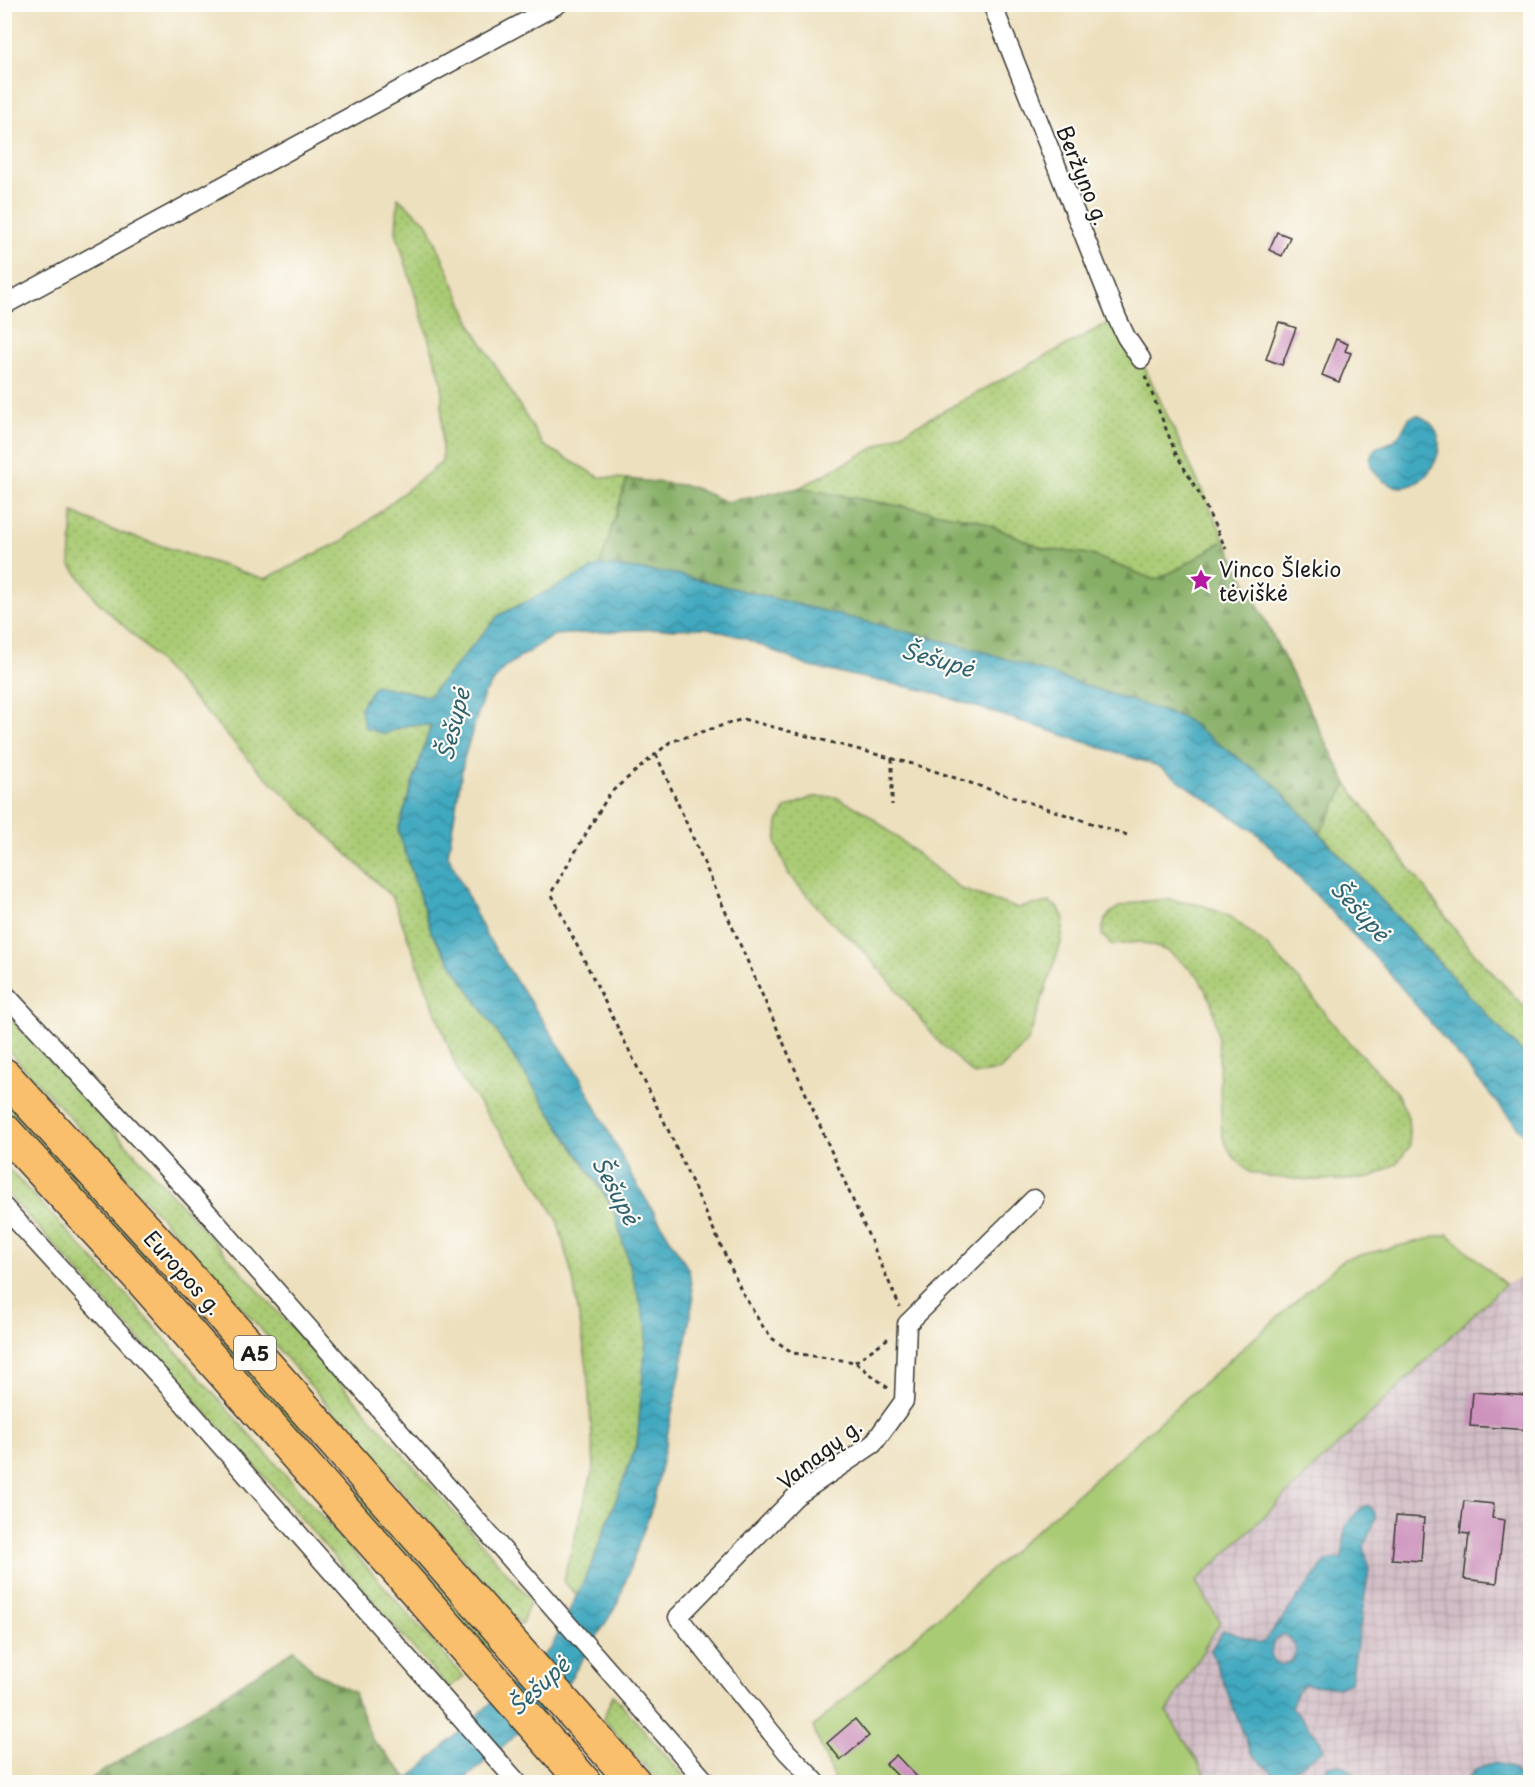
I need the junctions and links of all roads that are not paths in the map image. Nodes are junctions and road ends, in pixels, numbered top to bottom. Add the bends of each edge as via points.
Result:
1 (558, 4) edge
2 (992, 4) edge
3 (4, 305) edge
4 (1141, 359) road end
5 (4, 993) edge
6 (4, 1075) edge
7 (4, 1130) edge
8 (1034, 1199) dead end
9 (4, 1207) edge
10 (574, 1771) edge
11 (517, 1782) edge
12 (634, 1782) edge
13 (706, 1782) edge
14 (816, 1782) edge

1 - 3 street
2 - 4 street, Beržyno g. via 1117,318
5 - 13 street via 207,1212
6 - 12 highway, Europos g. / A5 via 170,1256
7 - 10 highway, Europos g. / A5 via 141,1279
8 - 14 street, Vanagų g. via 907,1324 904,1401 873,1444 796,1496 678,1617
9 - 11 street via 178,1397

